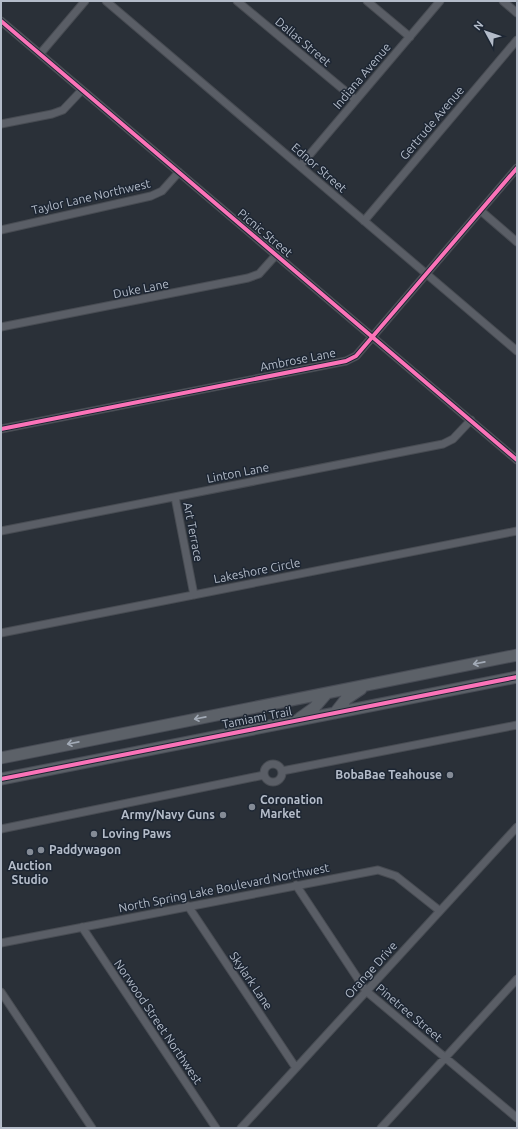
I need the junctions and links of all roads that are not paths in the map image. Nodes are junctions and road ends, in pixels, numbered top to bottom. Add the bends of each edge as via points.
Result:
1 (84, 1) edge
2 (106, 1) edge
3 (237, 1) edge
4 (367, 1) edge
5 (440, 1) edge
6 (503, 1) edge
7 (517, 13) edge
8 (1, 21) edge
9 (410, 37) junction
10 (517, 40) edge
11 (40, 54) junction
12 (82, 90) junction
13 (356, 100) junction
14 (1, 124) edge
15 (300, 166) junction
16 (517, 168) edge
17 (179, 172) junction
18 (481, 211) junction
19 (364, 221) junction
20 (1, 230) edge
21 (517, 242) edge
22 (276, 255) junction
23 (427, 274) junction
24 (1, 328) edge
25 (374, 338) junction
26 (517, 351) edge
27 (471, 420) junction
28 (1, 429) edge
29 (517, 460) edge
30 (175, 497) junction
31 (1, 531) edge
32 (517, 531) edge
33 (194, 595) junction
34 (1, 633) edge
35 (517, 655) edge
36 (517, 677) edge
37 (366, 685) junction
38 (327, 693) junction
39 (335, 713) junction
40 (296, 721) junction
41 (517, 724) edge
42 (1, 758) edge
43 (282, 771) junction
44 (264, 775) junction
45 (1, 779) edge
46 (517, 827) edge
47 (1, 828) edge
48 (296, 885) junction
49 (188, 906) junction
50 (440, 911) junction
51 (82, 927) junction
52 (1, 943) edge
53 (516, 984) edge
54 (366, 991) junction
55 (1, 992) edge
56 (445, 1058) junction
57 (296, 1068) junction
58 (517, 1118) edge
59 (92, 1128) edge
60 (216, 1128) edge
61 (241, 1128) edge
62 (381, 1128) edge

1 - 11 street
2 - 15 street, Ednor Street
3 - 13 street, Dallas Street
4 - 9 street
5 - 9 street, Indiana Avenue
6 - 7 street
8 - 11 street, Picnic Street
9 - 13 street, Indiana Avenue
10 - 19 street, Gertrude Avenue
11 - 12 street, Picnic Street
12 - 14 street via 63,110
12 - 17 street, Picnic Street
13 - 15 street, Indiana Avenue
15 - 19 street, Ednor Street
16 - 18 street, Ambrose Lane
17 - 20 street, Taylor Lane Northwest via 162,191 151,196
17 - 22 street, Picnic Street
18 - 21 street
18 - 23 street, Ambrose Lane
19 - 23 street, Ednor Street
22 - 24 street, Duke Lane via 259,274 248,278
22 - 25 street, Picnic Street
23 - 25 street, Ambrose Lane
23 - 26 street, Ednor Street
25 - 27 street, Picnic Street
25 - 28 street, Ambrose Lane via 356,356 346,361
27 - 29 street, Picnic Street
27 - 30 street, Linton Lane via 453,439 443,444
30 - 31 street, Linton Lane
30 - 33 street, Art Terrace
32 - 33 street, Lakeshore Circle
33 - 34 street, Lakeshore Circle
35 -> 37 main road, Tamiami Trail
36 - 39 main road, Tamiami Trail
37 - 38 main road, Tamiami Trail
37 - 39 main road via 346,698
38 - 40 main road via 314,708
38 -> 42 main road, Tamiami Trail
39 - 40 main road, Tamiami Trail
40 - 45 main road, Tamiami Trail
41 - 43 street
43 - 44 street via 278,765 272,764 266,767
43 - 44 street via 281,779 276,782 268,781
44 - 47 street
46 - 50 street, Orange Drive
48 - 49 street, North Spring Lake Boulevard Northwest
48 - 50 street, North Spring Lake Boulevard Northwest via 368,871 387,872 396,876
48 - 54 street, Pinetree Street
49 - 51 street, North Spring Lake Boulevard Northwest
49 - 57 street, Skylark Lane
50 - 54 street, Orange Drive
51 - 52 street, North Spring Lake Boulevard Northwest
51 - 60 street, Norwood Street Northwest
53 - 56 street
54 - 56 street, Pinetree Street
54 - 57 street, Orange Drive
55 - 59 street
56 - 58 street, Pinetree Street
56 - 62 street
57 - 61 street, Orange Drive

